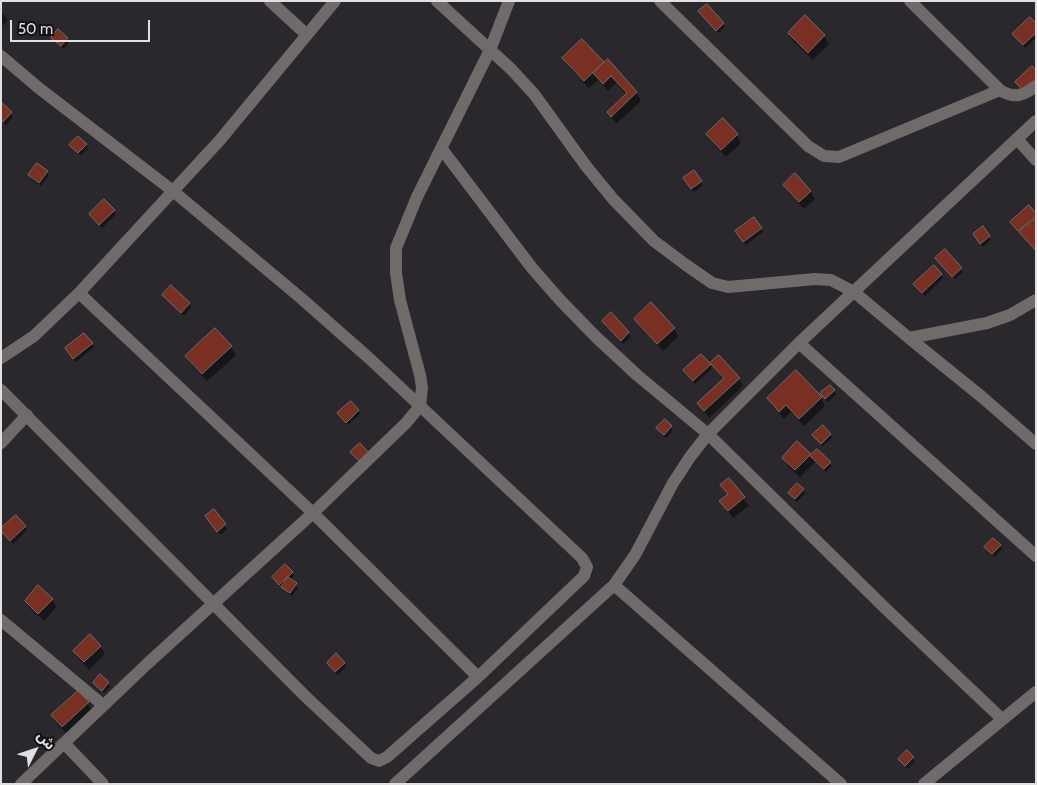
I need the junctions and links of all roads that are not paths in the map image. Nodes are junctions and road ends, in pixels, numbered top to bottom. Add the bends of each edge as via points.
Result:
1 (270, 1) edge
2 (335, 1) edge
3 (437, 1) edge
4 (510, 1) edge
5 (660, 1) edge
6 (910, 1) edge
7 (306, 34) junction
8 (490, 50) junction
9 (1, 56) edge
10 (1036, 86) edge
11 (1000, 90) junction
12 (1036, 121) edge
13 (1017, 139) junction
14 (441, 148) junction
15 (1036, 160) edge
16 (173, 191) junction
17 (854, 292) junction
18 (79, 293) junction
19 (1036, 300) edge
20 (909, 338) junction
21 (798, 343) junction
22 (1, 358) edge
23 (1, 390) edge
24 (420, 406) junction
25 (27, 415) junction
26 (708, 434) junction
27 (1, 443) edge
28 (1036, 444) edge
29 (313, 513) junction
30 (1036, 556) edge
31 (614, 585) junction
32 (213, 602) junction
33 (1, 620) edge
34 (478, 677) junction
35 (1035, 694) edge
36 (104, 705) junction
37 (1002, 719) junction
38 (64, 743) junction
39 (397, 783) edge
40 (928, 783) edge
41 (21, 784) edge
42 (102, 784) edge
43 (841, 784) edge

1 - 7 street
2 - 7 street
3 - 8 street
4 - 8 street
5 - 11 street via 808,146 824,156 839,157
6 - 11 street
7 - 16 street
8 - 14 street
8 - 17 street via 534,94 613,199 654,241 712,283 728,287 831,280
9 - 16 street
10 - 11 street via 1016,96
12 - 13 street
13 - 15 street
13 - 17 street
14 - 24 street via 396,248 400,300 422,387
14 - 26 street via 560,300 637,376
16 - 18 street
16 - 24 street via 302,299
17 - 20 street
17 - 21 street
18 - 22 street via 34,336
18 - 29 street
19 - 20 street via 1010,315 986,323
20 - 28 street
21 - 26 street
21 - 30 street
23 - 25 street
24 - 29 street
24 - 34 street via 582,558 587,567 584,576
25 - 27 street
25 - 32 street
26 - 31 street via 673,483 635,555
26 - 37 street
29 - 32 street
29 - 34 street
31 - 39 street
31 - 43 street
32 - 34 street via 305,696 371,758 379,761
32 - 36 street
33 - 36 street
35 - 37 street
36 - 38 street
37 - 40 street
38 - 41 street
38 - 42 street

